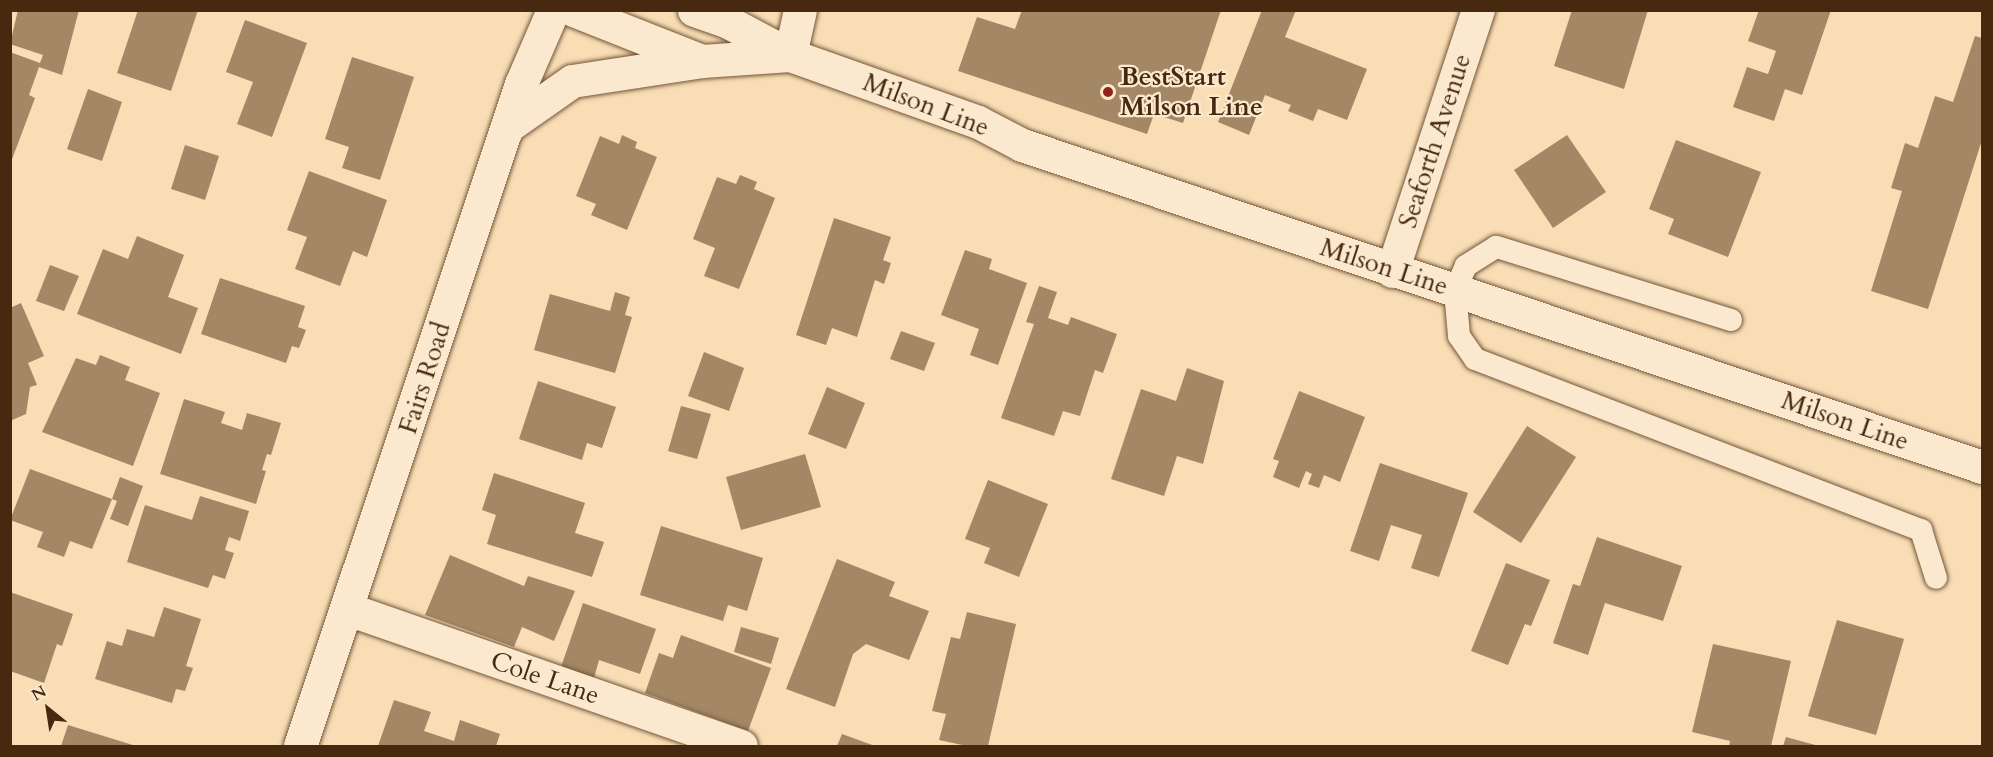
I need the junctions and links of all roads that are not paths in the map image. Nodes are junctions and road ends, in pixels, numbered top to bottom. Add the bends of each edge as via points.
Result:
1 (553, 10) edge
2 (573, 10) edge
3 (694, 10) edge
4 (800, 10) edge
5 (1478, 10) edge
6 (790, 55) junction
7 (702, 61) junction
8 (508, 126) junction
9 (1392, 271) junction
10 (1455, 290) junction
11 (1731, 320) dead end
12 (1983, 467) edge
13 (1936, 578) dead end
14 (348, 609) junction
15 (300, 747) edge
16 (741, 747) edge

1 - 8 street, Fairs Road
2 - 7 street, Milson Line
3 - 6 street, Milson Line via 726,21
4 - 6 street
5 - 9 street, Seaforth Avenue
6 - 7 street, Milson Line
6 - 9 street, Milson Line via 978,122 1022,145
7 - 8 street via 572,81
8 - 14 street, Fairs Road
9 - 10 street, Milson Line
10 - 11 lane via 1466,266 1496,247
10 - 12 street, Milson Line
10 - 13 lane via 1459,336 1474,359 1921,530
14 - 15 street, Fairs Road
14 - 16 street, Cole Lane

